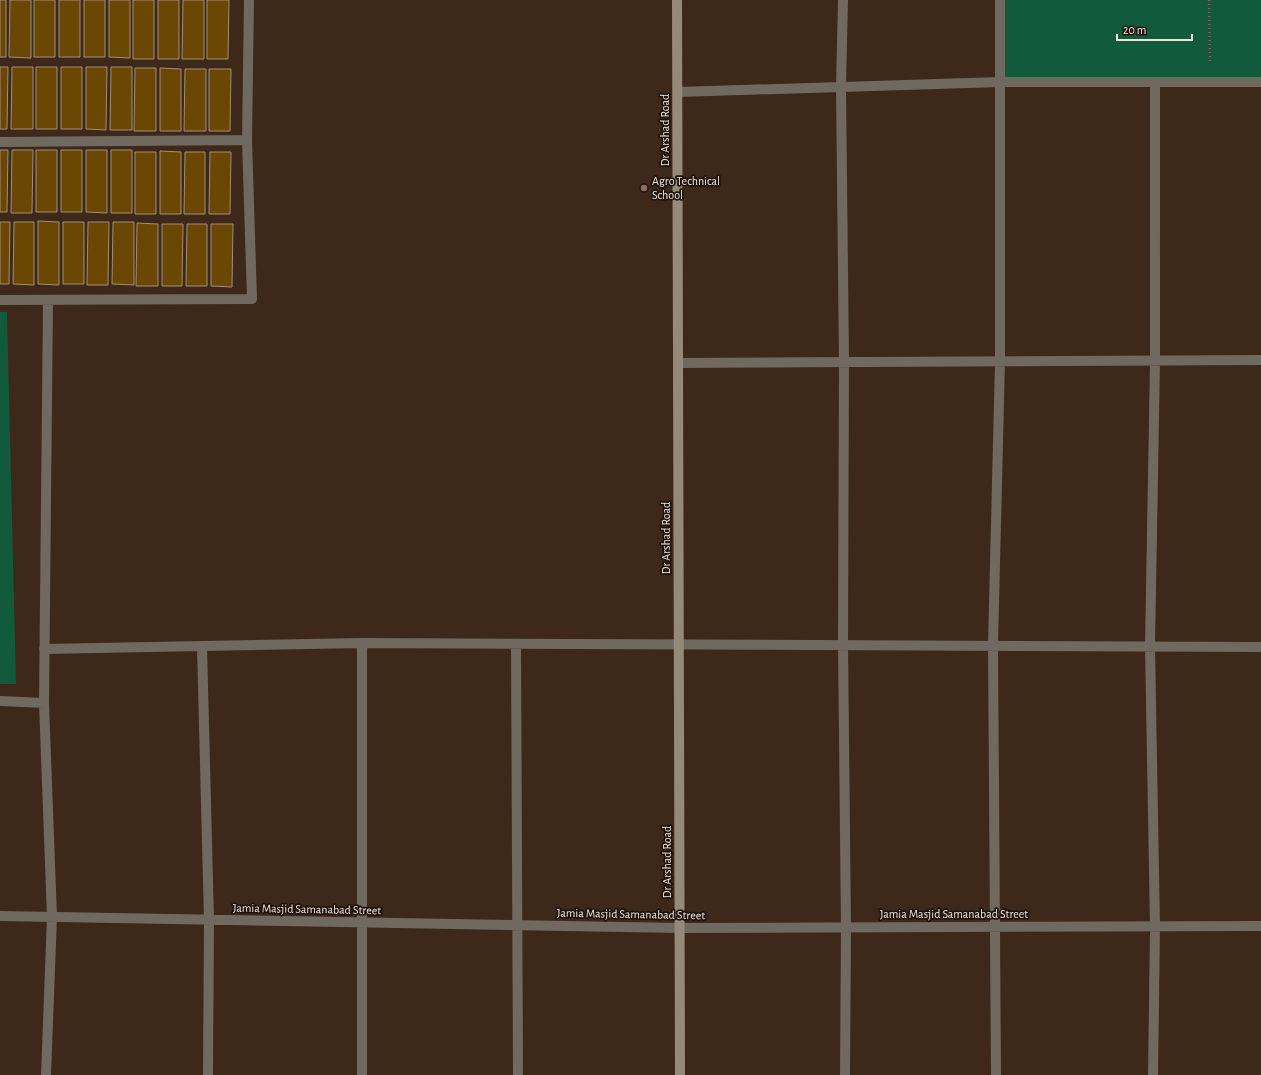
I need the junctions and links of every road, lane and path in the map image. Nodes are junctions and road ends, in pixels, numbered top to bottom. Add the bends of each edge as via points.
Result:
1 (249, 0) edge
2 (678, 0) edge
3 (843, 0) edge
4 (1000, 0) edge
5 (1209, 0) edge
6 (1000, 82) junction
7 (1210, 82) junction
8 (1261, 82) edge
9 (1156, 83) junction
10 (841, 87) junction
11 (678, 92) junction
12 (247, 140) junction
13 (0, 142) edge
14 (0, 300) edge
15 (48, 300) junction
16 (1261, 360) edge
17 (1000, 361) junction
18 (1155, 361) junction
19 (679, 362) junction
20 (844, 362) junction
21 (362, 643) junction
22 (680, 644) junction
23 (843, 644) junction
24 (516, 645) junction
25 (993, 646) junction
26 (1150, 646) junction
27 (202, 647) junction
28 (1261, 647) edge
29 (44, 649) junction
30 (0, 701) edge
31 (44, 703) junction
32 (0, 916) edge
33 (52, 917) junction
34 (209, 920) junction
35 (362, 923) junction
36 (516, 926) junction
37 (1154, 926) junction
38 (1261, 926) edge
39 (996, 927) junction
40 (680, 928) junction
41 (846, 928) junction
42 (46, 1075) edge
43 (208, 1075) edge
44 (362, 1075) edge
45 (518, 1075) edge
46 (680, 1075) edge
47 (845, 1075) edge
48 (996, 1075) edge
49 (1153, 1075) edge

1 - 12 street
2 - 11 street, Dr Arshad Road
3 - 10 street
4 - 6 street
5 - 7 path
6 - 9 street
6 - 10 street
6 - 17 street
7 - 8 street
7 - 9 street
9 - 18 street
10 - 11 street
10 - 20 street
11 - 19 street, Dr Arshad Road
12 - 13 street
12 - 15 street via 252,298
14 - 15 street
15 - 29 street
16 - 18 street
17 - 18 street
17 - 20 street
17 - 25 street
18 - 26 street
19 - 20 street
19 - 22 street, Dr Arshad Road
20 - 23 street
21 - 24 street
21 - 27 street
21 - 35 street
22 - 23 street
22 - 24 street
22 - 40 street, Dr Arshad Road
23 - 25 street
23 - 41 street
24 - 36 street
25 - 26 street
25 - 39 street
26 - 28 street
26 - 37 street
27 - 29 street
27 - 34 street
29 - 31 street
30 - 31 street
31 - 33 street
32 - 33 street, Jamia Masjid Samanabad Street
33 - 34 street, Jamia Masjid Samanabad Street
33 - 42 street
34 - 35 street, Jamia Masjid Samanabad Street
34 - 43 street
35 - 36 street, Jamia Masjid Samanabad Street
35 - 44 street
36 - 40 street, Jamia Masjid Samanabad Street
36 - 45 street
37 - 38 street, Jamia Masjid Samanabad Street
37 - 39 street, Jamia Masjid Samanabad Street
37 - 49 street
39 - 41 street, Jamia Masjid Samanabad Street
39 - 48 street
40 - 41 street, Jamia Masjid Samanabad Street
40 - 46 street, Dr Arshad Road
41 - 47 street

